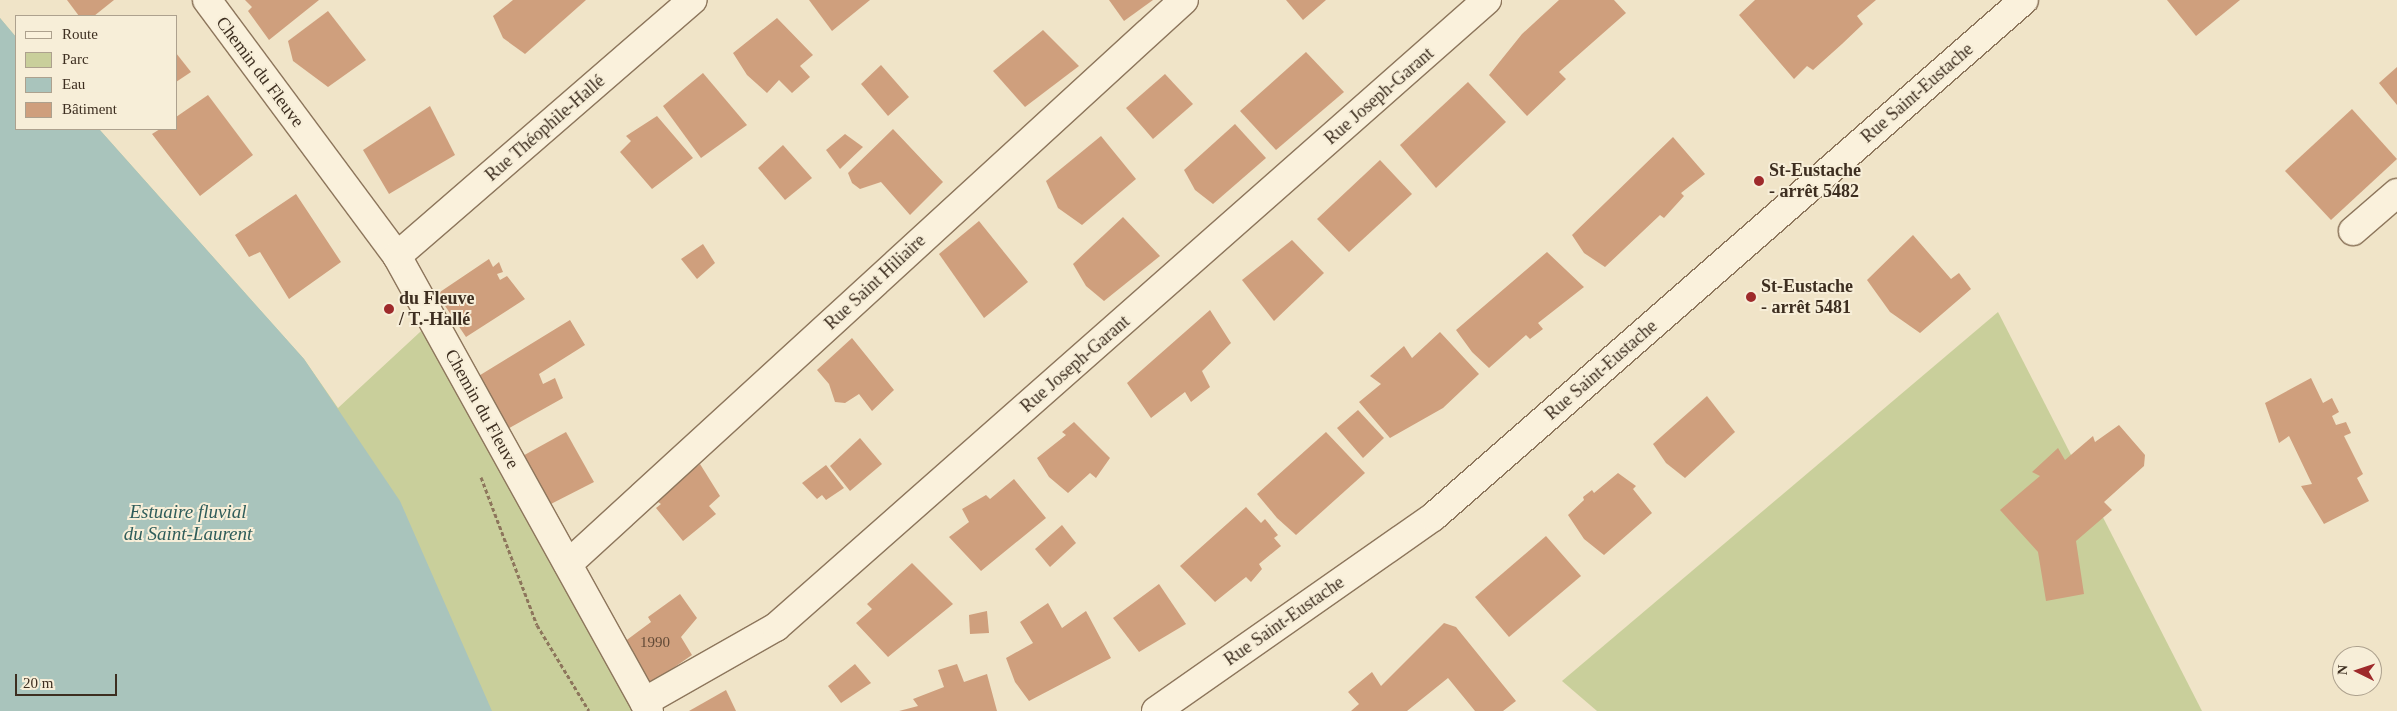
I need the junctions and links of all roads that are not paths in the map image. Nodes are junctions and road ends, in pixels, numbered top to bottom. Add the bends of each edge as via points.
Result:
1 (207, 0) edge
2 (693, 0) edge
3 (1184, 0) edge
4 (1487, 0) edge
5 (2024, 0) edge
6 (2397, 193) edge
7 (2353, 231) dead end
8 (397, 256) junction
9 (568, 564) junction
10 (647, 707) edge
11 (1156, 711) edge

1 - 8 street, Chemin du Fleuve
2 - 8 street, Rue Théophile-Hallé
3 - 9 street, Rue Saint Hiliaire
4 - 10 street, Rue Joseph-Garant via 776,627
5 - 11 street, Rue Saint-Eustache via 1433,516
6 - 7 street
8 - 9 street, Chemin du Fleuve
9 - 10 street, Chemin du Fleuve

